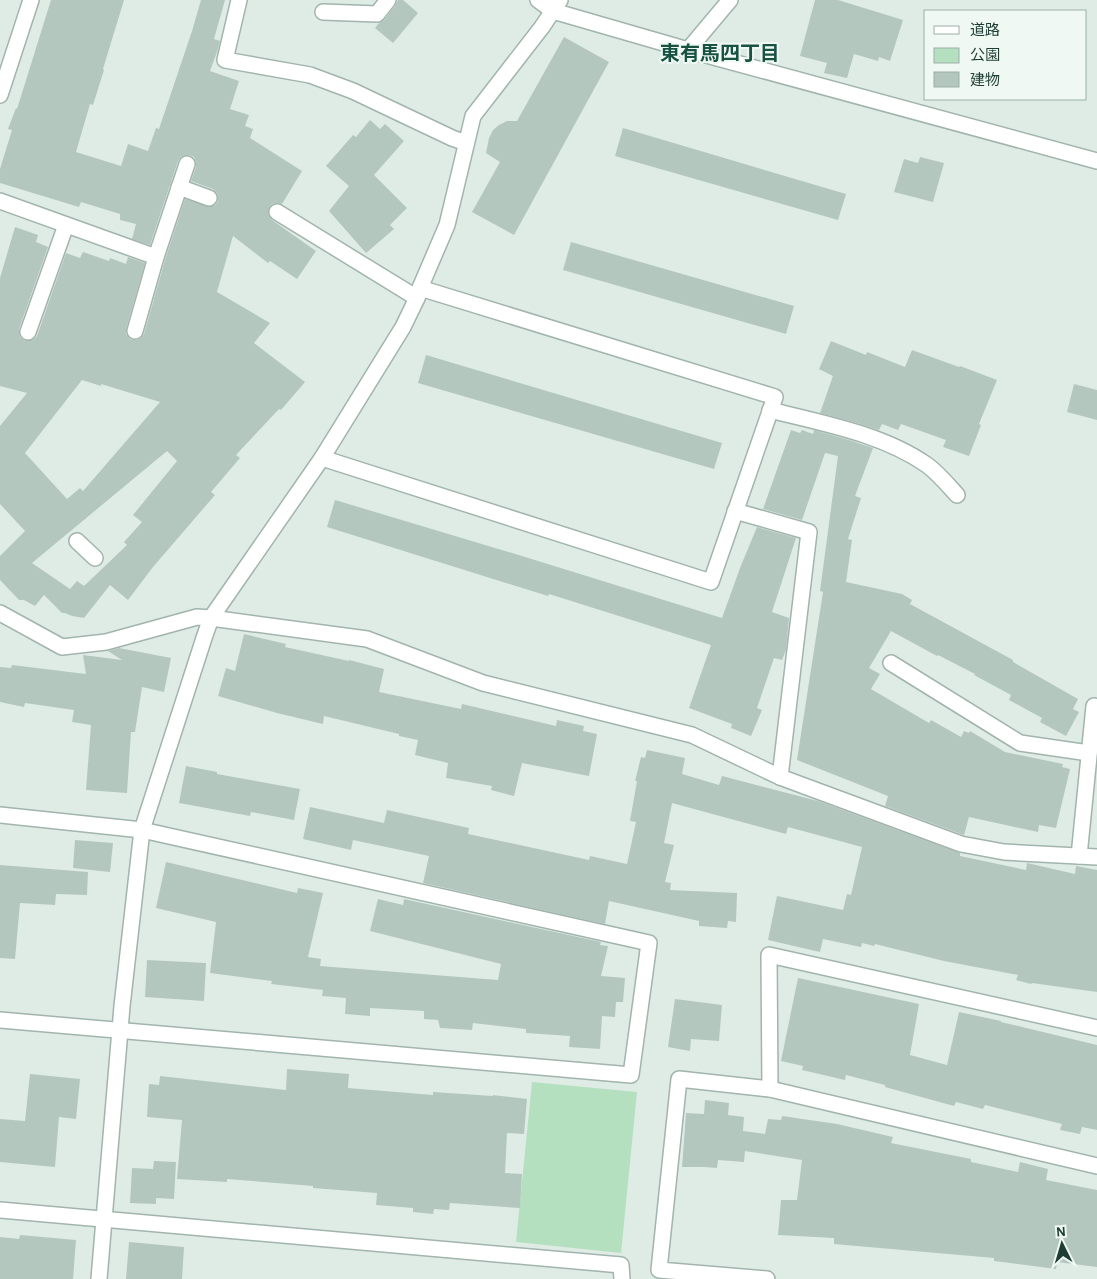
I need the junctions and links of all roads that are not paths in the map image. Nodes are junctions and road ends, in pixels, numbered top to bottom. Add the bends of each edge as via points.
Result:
1 (31, 0) edge
2 (239, 0) edge
3 (388, 0) edge
4 (538, 0) edge
5 (730, 0) edge
6 (557, 6) edge
7 (323, 12) dead end
8 (688, 50) junction
9 (0, 95) edge
10 (466, 143) junction
11 (1097, 160) edge
12 (187, 164) dead end
13 (179, 187) junction
14 (209, 198) dead end
15 (0, 201) edge
16 (277, 212) dead end
17 (66, 225) junction
18 (156, 257) junction
19 (418, 293) junction
20 (135, 331) dead end
21 (28, 332) dead end
22 (770, 410) junction
23 (322, 458) junction
24 (957, 495) dead end
25 (736, 511) junction
26 (77, 541) dead end
27 (96, 558) dead end
28 (0, 613) edge
29 (210, 618) junction
30 (891, 663) dead end
31 (1094, 706) dead end
32 (1089, 753) junction
33 (780, 777) junction
34 (0, 815) edge
35 (142, 830) junction
36 (1080, 856) junction
37 (1097, 857) edge
38 (0, 1020) edge
39 (1097, 1028) edge
40 (120, 1030) junction
41 (770, 1089) junction
42 (1097, 1166) edge
43 (0, 1210) edge
44 (104, 1219) junction
45 (100, 1279) edge
46 (622, 1279) edge
47 (767, 1279) edge

1 - 9 street
2 - 10 street via 225,60 310,74
3 - 7 street via 378,14
4 - 6 street
5 - 8 street
6 - 8 street
6 - 10 street via 473,116
8 - 11 street
10 - 19 street via 446,225
12 - 13 street
13 - 14 street
13 - 18 street
15 - 17 street
16 - 19 street
17 - 18 street
17 - 21 street
18 - 20 street
19 - 22 street via 775,397
19 - 23 street via 403,326
22 - 24 street via 889,443 928,465
22 - 25 street
23 - 25 street via 711,582
23 - 29 street
25 - 33 street via 809,532
26 - 27 street
28 - 29 street via 62,647 106,642 197,617
29 - 33 street via 368,639 483,683 692,735
29 - 35 street
30 - 32 street via 1020,743
31 - 32 street
32 - 36 street
33 - 36 street via 961,844 1004,852
34 - 35 street
35 - 40 street
35 - 40 street via 649,943 632,1075
36 - 37 street
38 - 40 street
39 - 41 street via 769,955
40 - 44 street
41 - 42 street
41 - 47 street via 678,1079 659,1270
43 - 44 street
44 - 45 street
44 - 46 street via 621,1265

